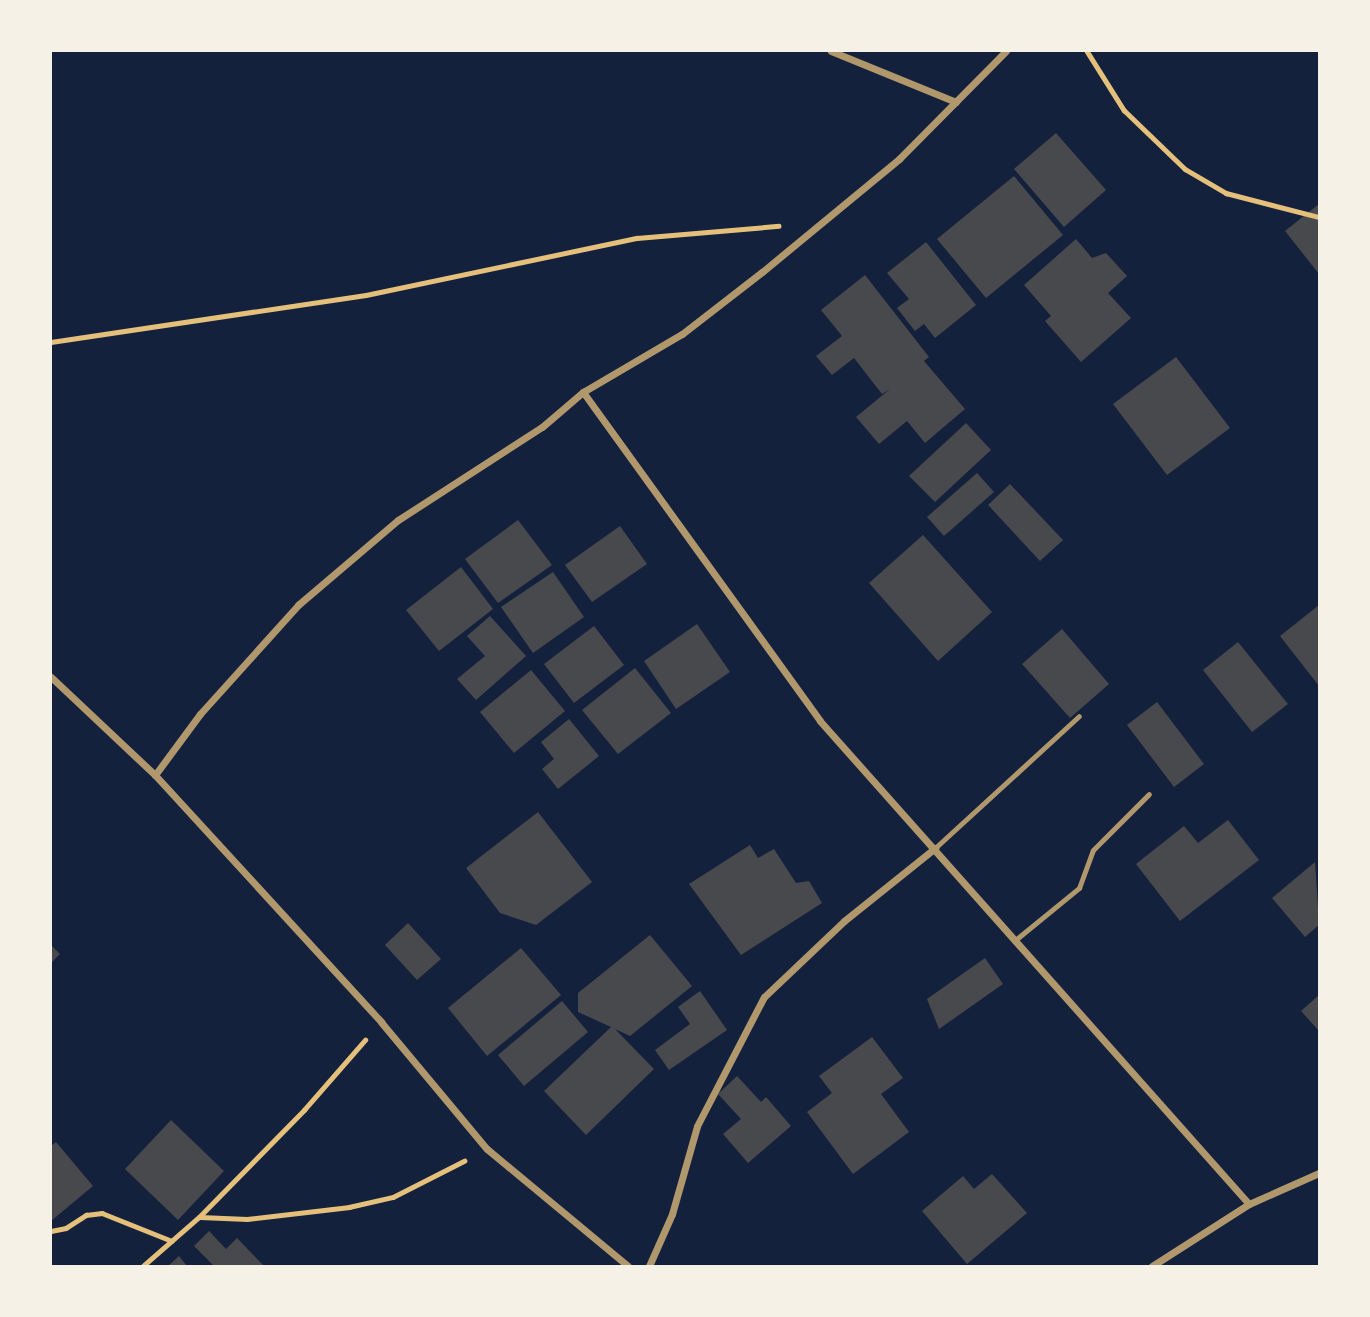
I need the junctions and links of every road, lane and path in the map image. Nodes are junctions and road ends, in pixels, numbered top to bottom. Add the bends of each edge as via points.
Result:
1 (831, 51) edge
2 (1006, 51) edge
3 (1087, 51) edge
4 (956, 102) junction
5 (1319, 217) edge
6 (825, 221) junction
7 (51, 342) edge
8 (583, 392) junction
9 (51, 677) edge
10 (1079, 716) dead end
11 (155, 775) junction
12 (1149, 794) dead end
13 (935, 848) junction
14 (1014, 941) junction
15 (381, 1021) junction
16 (487, 1149) junction
17 (1319, 1173) edge
18 (1250, 1204) junction
19 (199, 1217) junction
20 (51, 1231) edge
21 (172, 1241) junction
22 (143, 1266) edge
23 (628, 1266) edge
24 (649, 1266) edge
25 (1152, 1266) edge

1 - 4 street
2 - 4 street
3 - 5 path via 1124,110 1185,169 1226,193
4 - 6 street via 899,159
6 - 7 path via 636,238 366,295
6 - 8 street via 682,334
8 - 11 street via 542,427 398,520 298,605 200,715
8 - 13 street via 820,721
9 - 11 street
10 - 13 lane
11 - 15 street
12 - 14 lane via 1093,850 1079,888
13 - 14 street
13 - 24 street via 844,921 764,996 697,1126 672,1214
14 - 18 street
15 - 16 street
15 - 19 path via 304,1110
16 - 19 path via 414,1187 360,1205 247,1219
16 - 23 street
17 - 18 street
18 - 25 street
19 - 21 path
20 - 21 path via 102,1213
21 - 22 path

